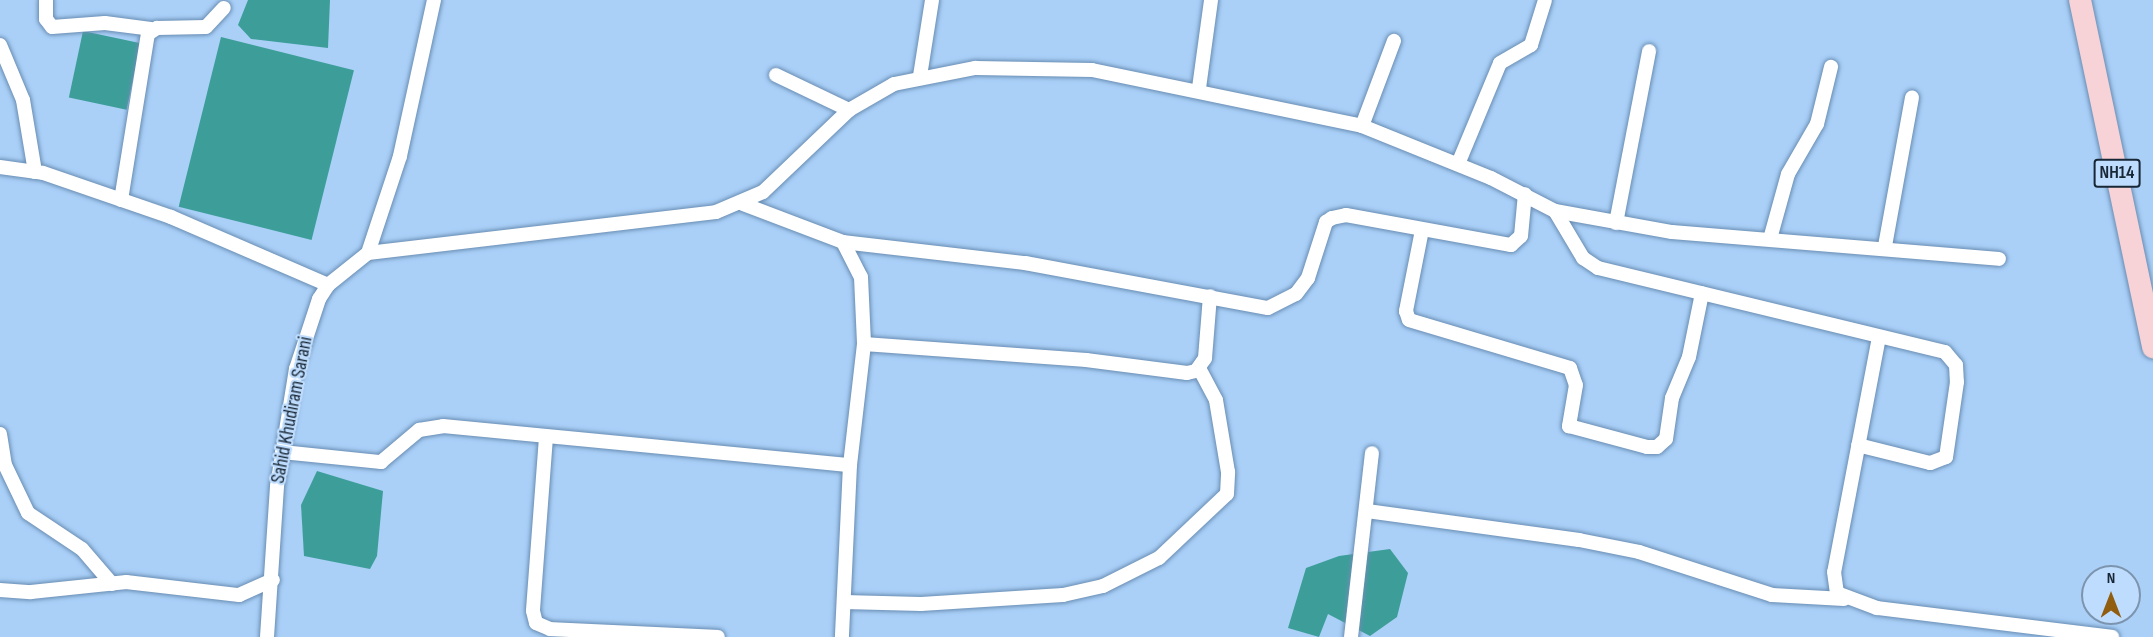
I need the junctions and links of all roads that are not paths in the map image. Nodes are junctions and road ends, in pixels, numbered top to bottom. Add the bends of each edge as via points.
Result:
1 (46, 0) edge
2 (434, 0) edge
3 (932, 0) edge
4 (1211, 0) edge
5 (1545, 0) edge
6 (2080, 0) edge
7 (224, 8) dead end
8 (151, 29) junction
9 (1394, 40) dead end
10 (0, 45) edge
11 (1649, 51) dead end
12 (1831, 67) dead end
13 (776, 75) dead end
14 (920, 76) junction
15 (1199, 88) junction
16 (1912, 97) dead end
17 (849, 110) junction
18 (1362, 126) junction
19 (1458, 164) junction
20 (0, 166) edge
21 (35, 172) junction
22 (1525, 194) junction
23 (121, 200) junction
24 (743, 204) junction
25 (1555, 211) junction
26 (1616, 223) junction
27 (1422, 230) junction
28 (1770, 239) junction
29 (843, 242) junction
30 (1885, 246) junction
31 (368, 253) junction
32 (1999, 259) dead end
33 (328, 285) junction
34 (1701, 293) junction
35 (1210, 296) junction
36 (1879, 337) junction
37 (864, 344) junction
38 (2153, 347) edge
39 (1199, 368) junction
40 (0, 434) edge
41 (546, 437) junction
42 (1858, 446) junction
43 (282, 452) junction
44 (1372, 453) dead end
45 (850, 465) junction
46 (1367, 511) junction
47 (273, 580) junction
48 (112, 584) junction
49 (0, 590) edge
50 (1844, 599) junction
51 (844, 602) junction
52 (267, 637) edge
53 (718, 637) edge
54 (842, 637) edge
55 (1351, 637) edge
56 (2112, 637) edge

1 - 8 street via 46,19 52,27 105,22
2 - 31 street via 400,156
3 - 14 street
4 - 15 street
5 - 19 street via 1531,45 1500,63
6 - 38 highway, NH14
7 - 8 street via 206,27
8 - 23 street
9 - 18 street
10 - 21 street via 23,100
11 - 26 street
12 - 28 street via 1817,124 1788,174
13 - 17 street
14 - 15 street via 975,68 1051,68
14 - 17 street via 871,94
15 - 18 street
16 - 30 street
17 - 24 street via 782,176
18 - 19 street
19 - 22 street
20 - 21 street
21 - 23 street
22 - 25 street
22 - 27 street via 1521,236 1511,245
23 - 33 street
24 - 29 street
24 - 31 street via 688,217
25 - 26 street
25 - 34 street via 1583,258 1598,268
26 - 28 street
27 - 34 street via 1406,311 1409,320 1570,368 1576,385 1569,426 1647,447 1657,447 1666,439 1672,398 1689,357
27 - 35 street via 1338,215 1326,222 1308,278 1284,303 1268,308
28 - 30 street
29 - 35 street via 1025,263
29 - 37 street via 861,277
30 - 32 street
31 - 33 street, Sahid Khudiram Sarani
33 - 43 street, Sahid Khudiram Sarani via 314,309 296,369
34 - 36 street
35 - 39 street via 1207,348
36 - 42 street
36 - 42 street via 1945,352 1956,365 1950,446 1941,462 1930,464
37 - 39 street via 1086,360 1162,372 1187,373
37 - 45 street
39 - 51 street via 1216,400 1228,472 1227,494 1159,558 1103,586 1063,595 921,604
40 - 48 street via 15,494 28,513 82,549
41 - 43 street via 428,427 408,437 381,462
41 - 45 street
41 - 53 street via 533,611 536,623 550,629
42 - 50 street via 1833,572 1833,584
43 - 47 street, Sahid Khudiram Sarani
44 - 46 street
45 - 51 street
46 - 50 street via 1579,540 1639,552 1772,595
46 - 55 street
47 - 48 street via 239,595
47 - 52 street, Sahid Khudiram Sarani
48 - 49 street via 31,592
50 - 56 street via 1877,608
51 - 54 street

